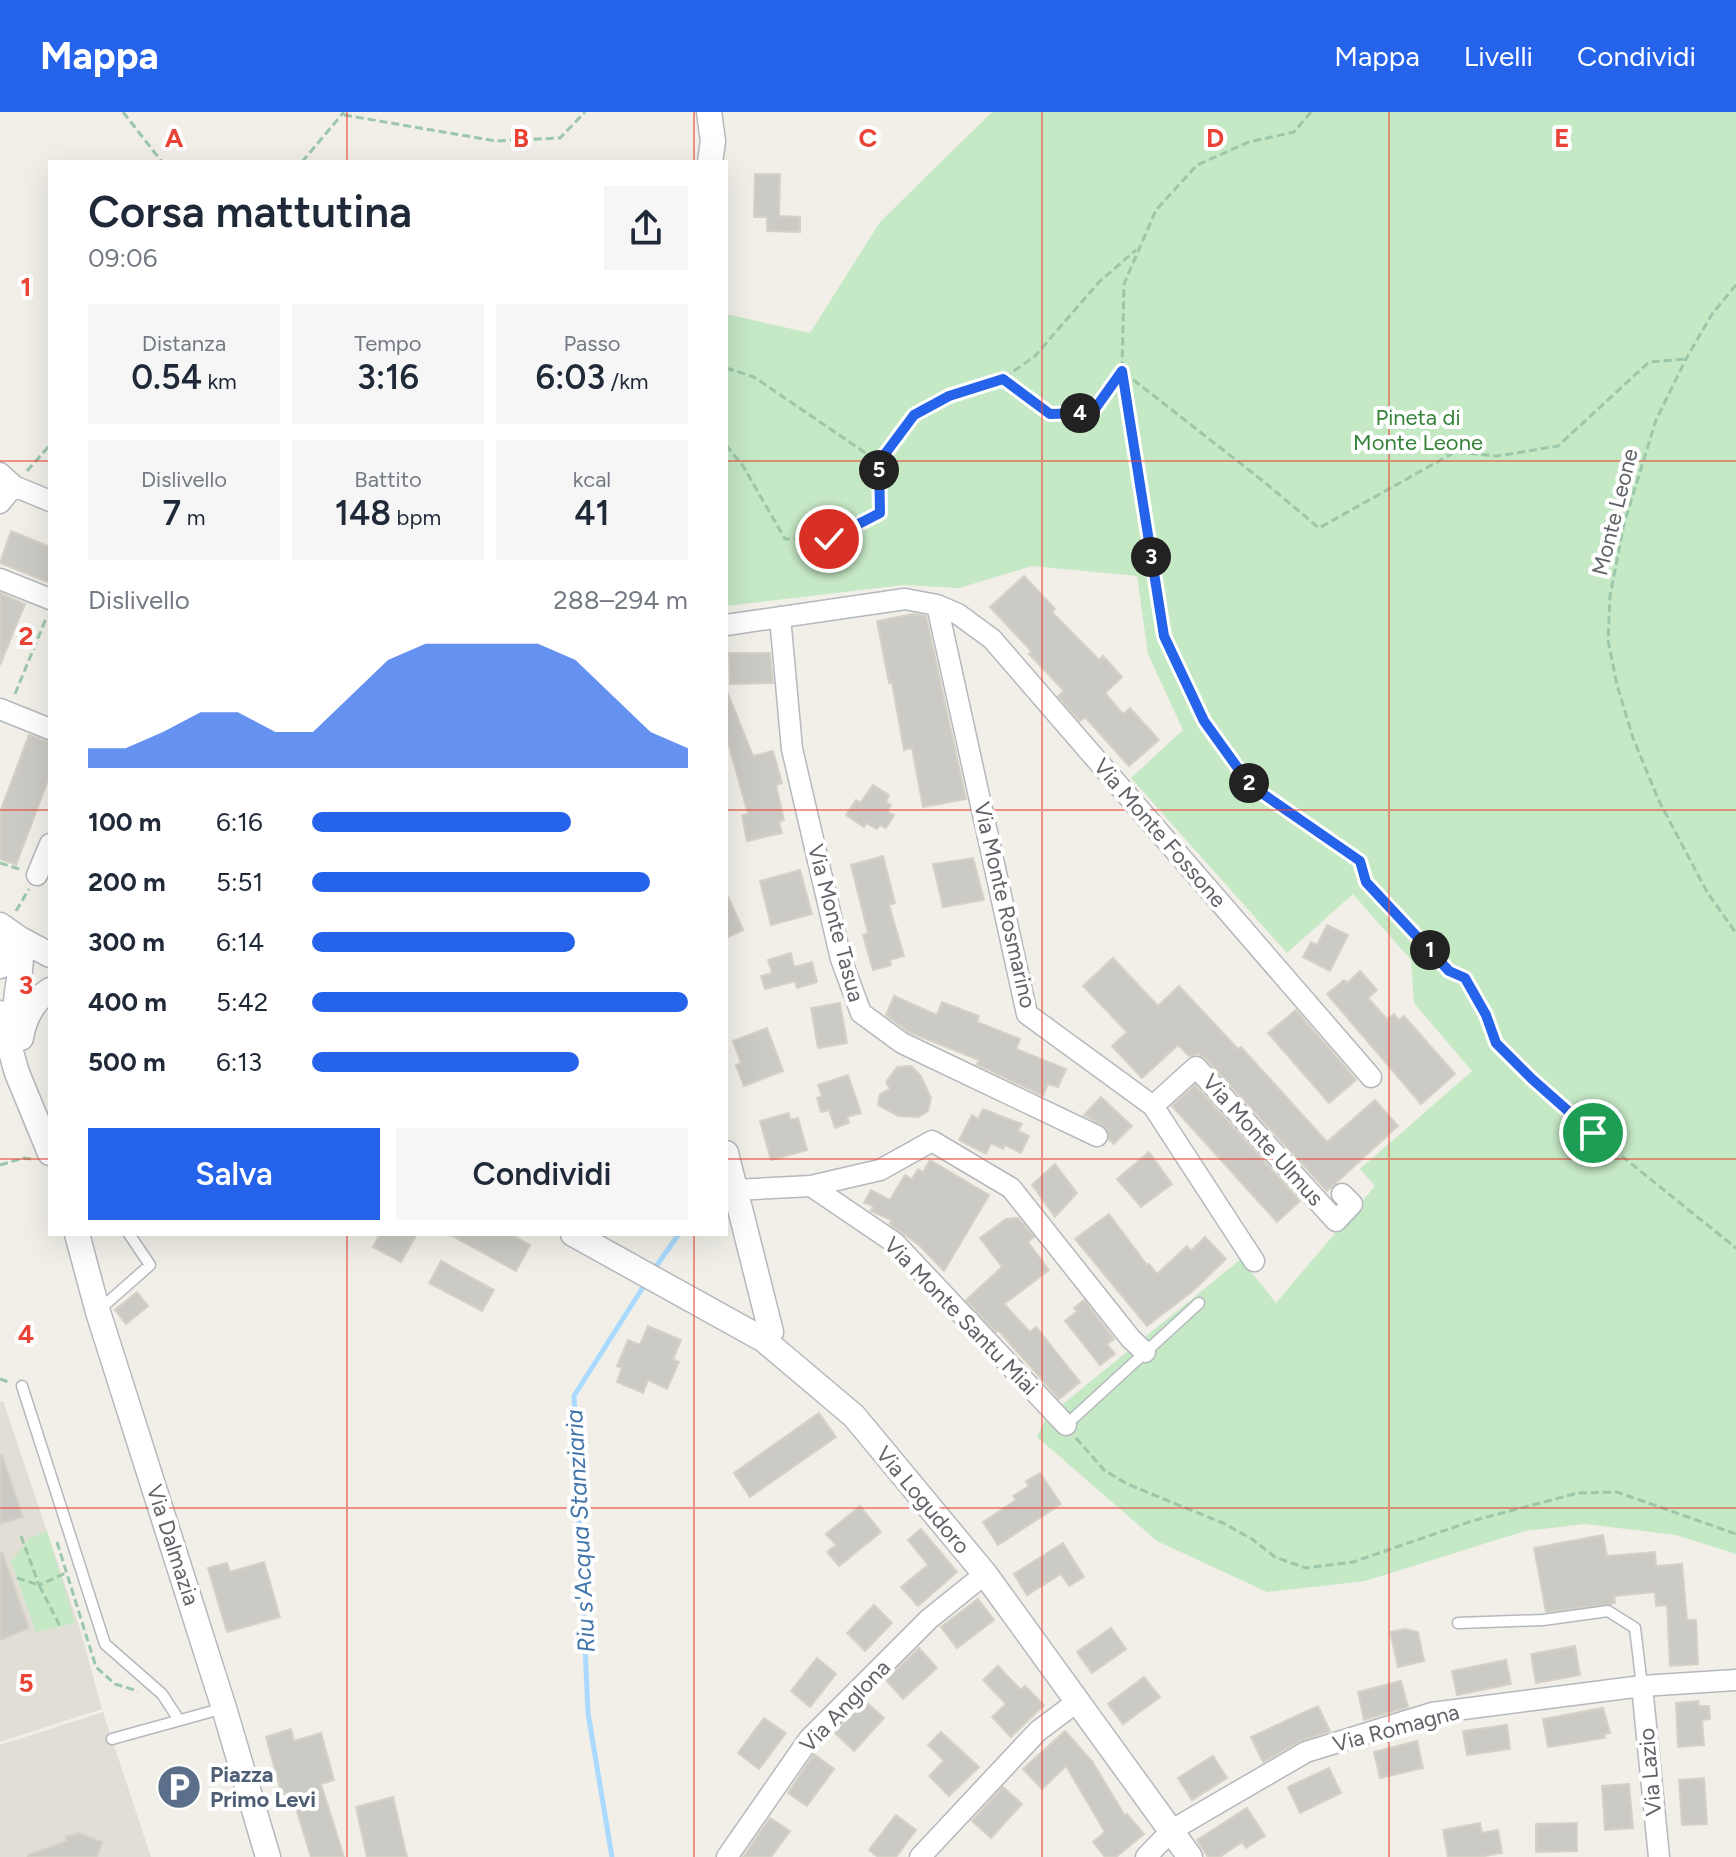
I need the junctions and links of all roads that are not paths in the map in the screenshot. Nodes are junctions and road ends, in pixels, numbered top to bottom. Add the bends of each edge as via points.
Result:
1 (709, 112) edge
2 (710, 160) edge
3 (7, 479) edge
4 (48, 500) edge
5 (0, 503) edge
6 (0, 579) edge
7 (48, 598) edge
8 (937, 605) junction
9 (780, 617) junction
10 (728, 625) edge
11 (4, 710) edge
12 (48, 728) edge
13 (48, 849) edge
14 (37, 875) road end
15 (9, 931) edge
16 (48, 954) edge
17 (0, 966) edge
18 (48, 991) edge
19 (0, 1013) edge
20 (20, 1045) junction
21 (17, 1073) junction
22 (1371, 1077) dead end
23 (1153, 1106) junction
24 (1097, 1136) dead end
25 (46, 1150) edge
26 (728, 1161) edge
27 (811, 1186) junction
28 (735, 1190) junction
29 (1342, 1194) dead end
30 (78, 1236) edge
31 (130, 1236) edge
32 (577, 1236) edge
33 (1254, 1261) dead end
34 (1199, 1303) dead end
35 (98, 1312) junction
36 (764, 1340) junction
37 (1145, 1352) junction
38 (22, 1386) dead end
39 (1066, 1425) joint
40 (985, 1574) junction
41 (1458, 1623) dead end
42 (1736, 1680) edge
43 (1642, 1686) junction
44 (1078, 1701) junction
45 (224, 1708) junction
46 (179, 1720) junction
47 (112, 1739) dead end
48 (1172, 1830) junction
49 (268, 1857) edge
50 (727, 1857) edge
51 (920, 1857) edge
52 (1146, 1857) edge
53 (1190, 1857) edge
54 (1659, 1857) edge

1 - 2 street
3 - 4 street
3 - 5 street
6 - 7 street
8 - 9 street via 905,599
8 - 22 street, Via Monte Fossone via 992,639
8 - 23 street, Via Monte Rosmarino via 1027,1014
9 - 10 street
9 - 24 street, Via Monte Tasua via 792,749 841,959 861,1013 902,1043
11 - 12 street
13 - 14 street
15 - 16 street
15 - 17 street
15 - 20 street via 22,962 13,1018
18 - 20 street via 23,1023
19 - 21 street
20 - 21 street
21 - 25 street
23 - 29 street, Via Monte Ulmus via 1196,1067 1336,1221 1352,1204
23 - 33 street, Via Monte Rosmarino
26 - 28 street
27 - 28 street
27 - 37 street via 880,1170 932,1141 1011,1188
27 - 39 street, Via Monte Santu Miai via 895,1243
28 - 36 street via 771,1332
30 - 35 street, Via Dalmazia
31 - 35 lane via 150,1265
32 - 36 street, Via Logudoro
34 - 37 lane
35 - 45 street, Via Dalmazia
36 - 40 street, Via Logudoro via 854,1416
37 - 39 lane
38 - 46 lane via 105,1644 162,1694
40 - 44 street, Via Logudoro
40 - 50 street, Via Anglona via 929,1619 809,1739
41 - 43 lane via 1608,1611 1635,1628
42 - 43 street, Via Romagna
43 - 48 street, Via Romagna via 1432,1713 1306,1752
43 - 54 street, Via Lazio
44 - 48 street, Via Logudoro
44 - 51 street via 1038,1731
45 - 46 lane
45 - 49 street, Via Dalmazia
46 - 47 lane
48 - 52 street, Via Romagna
48 - 53 street, Via Logudoro

